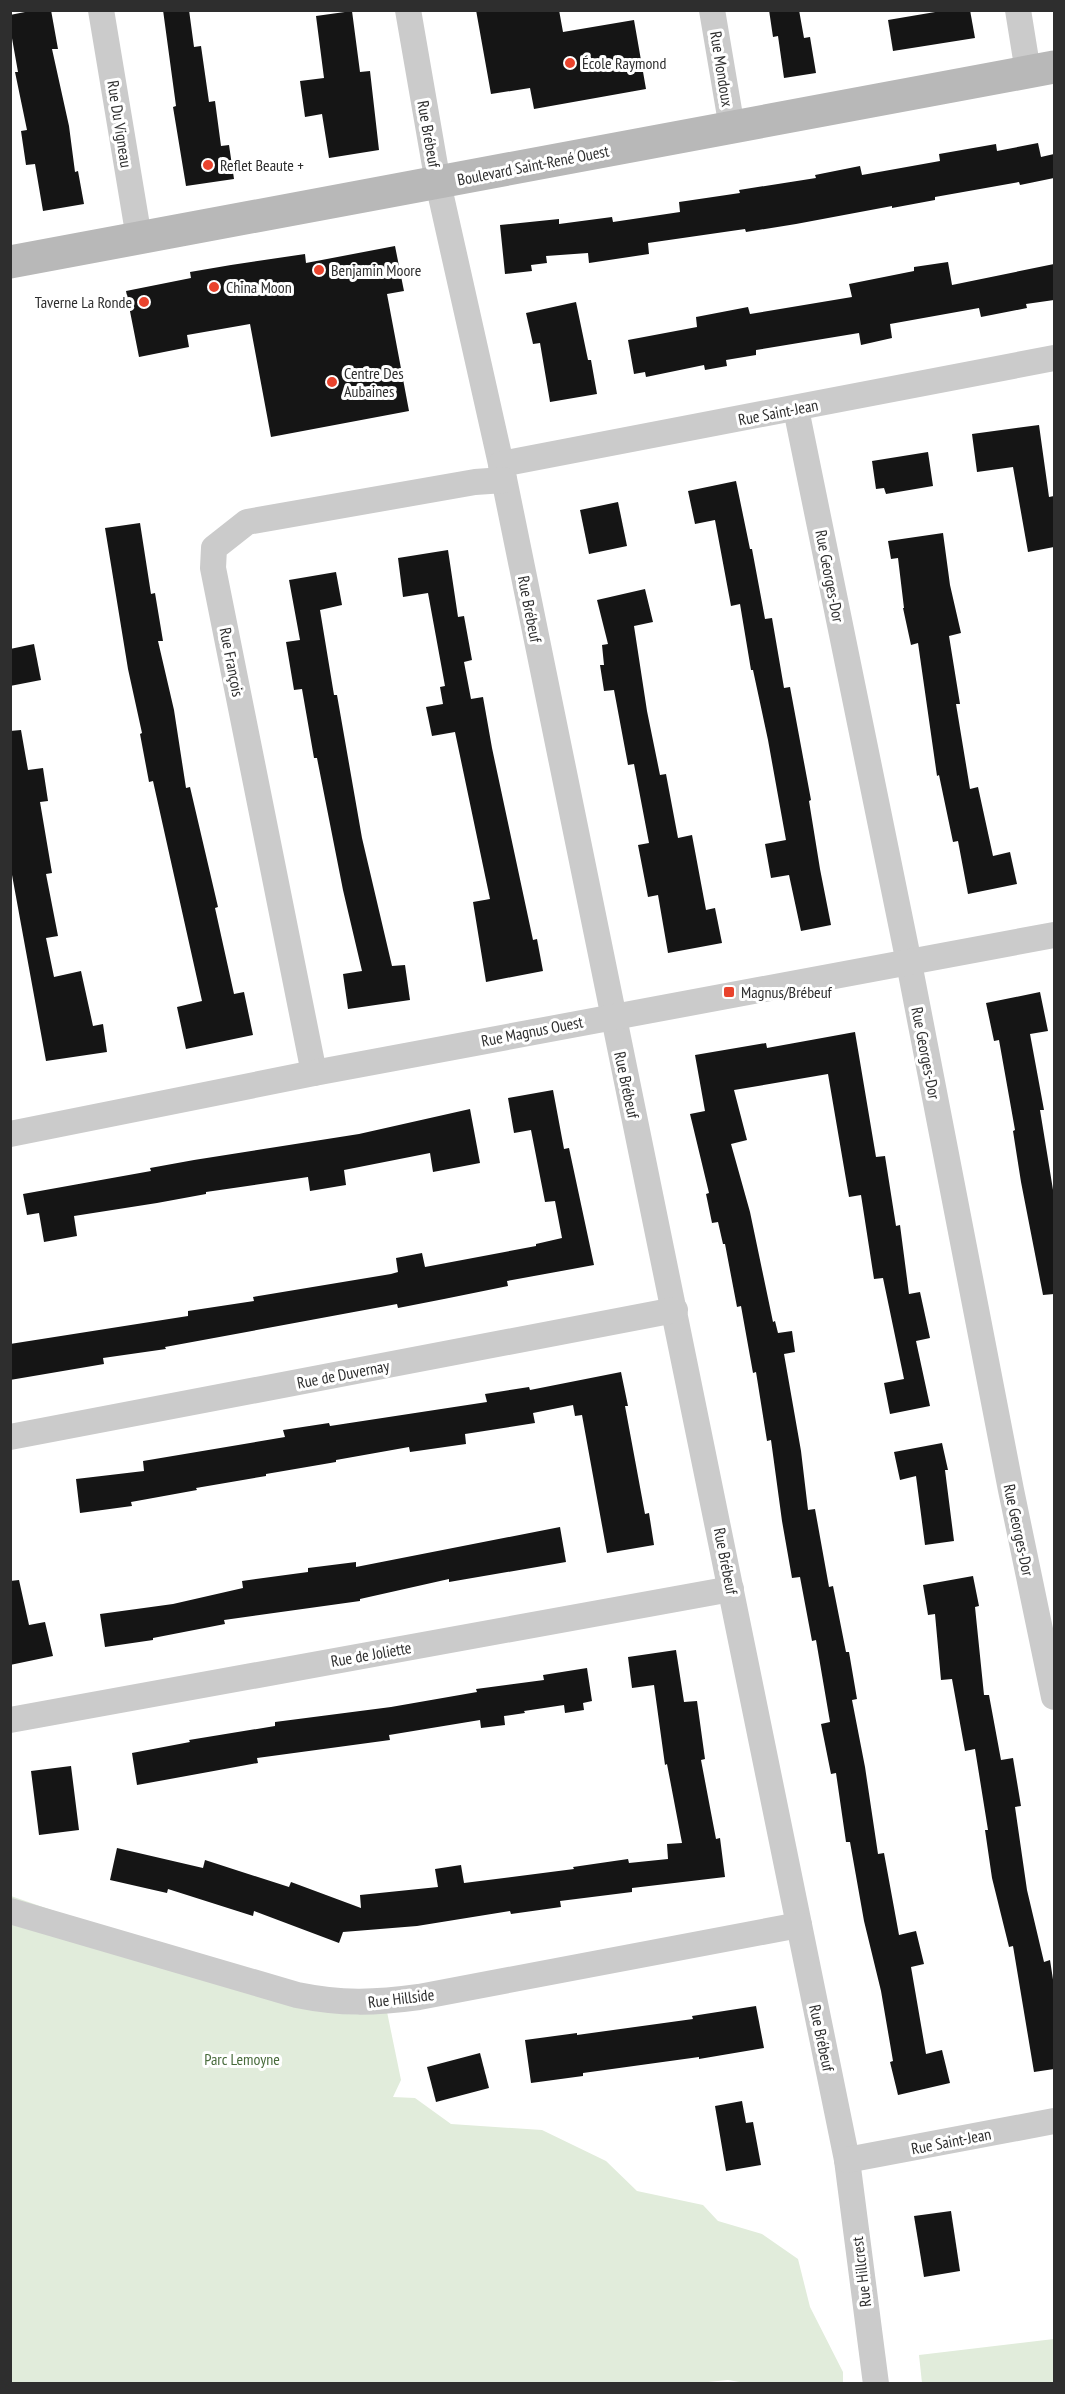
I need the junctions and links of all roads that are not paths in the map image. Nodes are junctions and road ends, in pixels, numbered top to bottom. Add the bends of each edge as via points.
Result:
1 (101, 10) edge
2 (408, 10) edge
3 (712, 10) edge
4 (1018, 10) edge
5 (1041, 70) edge
6 (732, 128) junction
7 (438, 183) junction
8 (139, 238) junction
9 (10, 262) edge
10 (1054, 358) edge
11 (796, 409) junction
12 (502, 472) junction
13 (1054, 935) edge
14 (909, 963) junction
15 (612, 1016) junction
16 (314, 1072) junction
17 (10, 1134) edge
18 (675, 1310) junction
19 (10, 1437) edge
20 (731, 1589) junction
21 (1054, 1697) edge
22 (10, 1720) edge
23 (10, 1911) edge
24 (799, 1924) junction
25 (1054, 2121) edge
26 (847, 2160) junction
27 (876, 2384) edge

1 - 8 street, Rue Du Vigneau
2 - 7 street, Rue Brébeuf
3 - 6 street, Rue Mondoux
4 - 5 street
5 - 6 street, Boulevard Saint-René Ouest
6 - 7 street, Boulevard Saint-René Ouest
7 - 8 street, Boulevard Saint-René Ouest
7 - 12 street, Rue Brébeuf
8 - 9 street, Boulevard Saint-René Ouest
10 - 11 street, Rue Saint-Jean
11 - 12 street, Rue Saint-Jean
11 - 14 street, Rue Georges-Dor
12 - 15 street, Rue Brébeuf
12 - 16 street, Rue François via 475,482 247,522 214,548 213,568
13 - 14 street, Rue Magnus Ouest
14 - 15 street, Rue Magnus Ouest
14 - 21 street, Rue Georges-Dor
15 - 16 street, Rue Magnus Ouest
15 - 18 street, Rue Brébeuf
16 - 17 street, Rue Magnus Ouest
18 - 19 street, Rue de Duvernay
18 - 20 street, Rue Brébeuf
20 - 22 street, Rue de Joliette
20 - 24 street, Rue Brébeuf
23 - 24 street, Rue Hillside via 297,1995 361,2003 419,1997
24 - 26 street, Rue Brébeuf
25 - 26 street, Rue Saint-Jean
26 - 27 street, Rue Hillcrest

